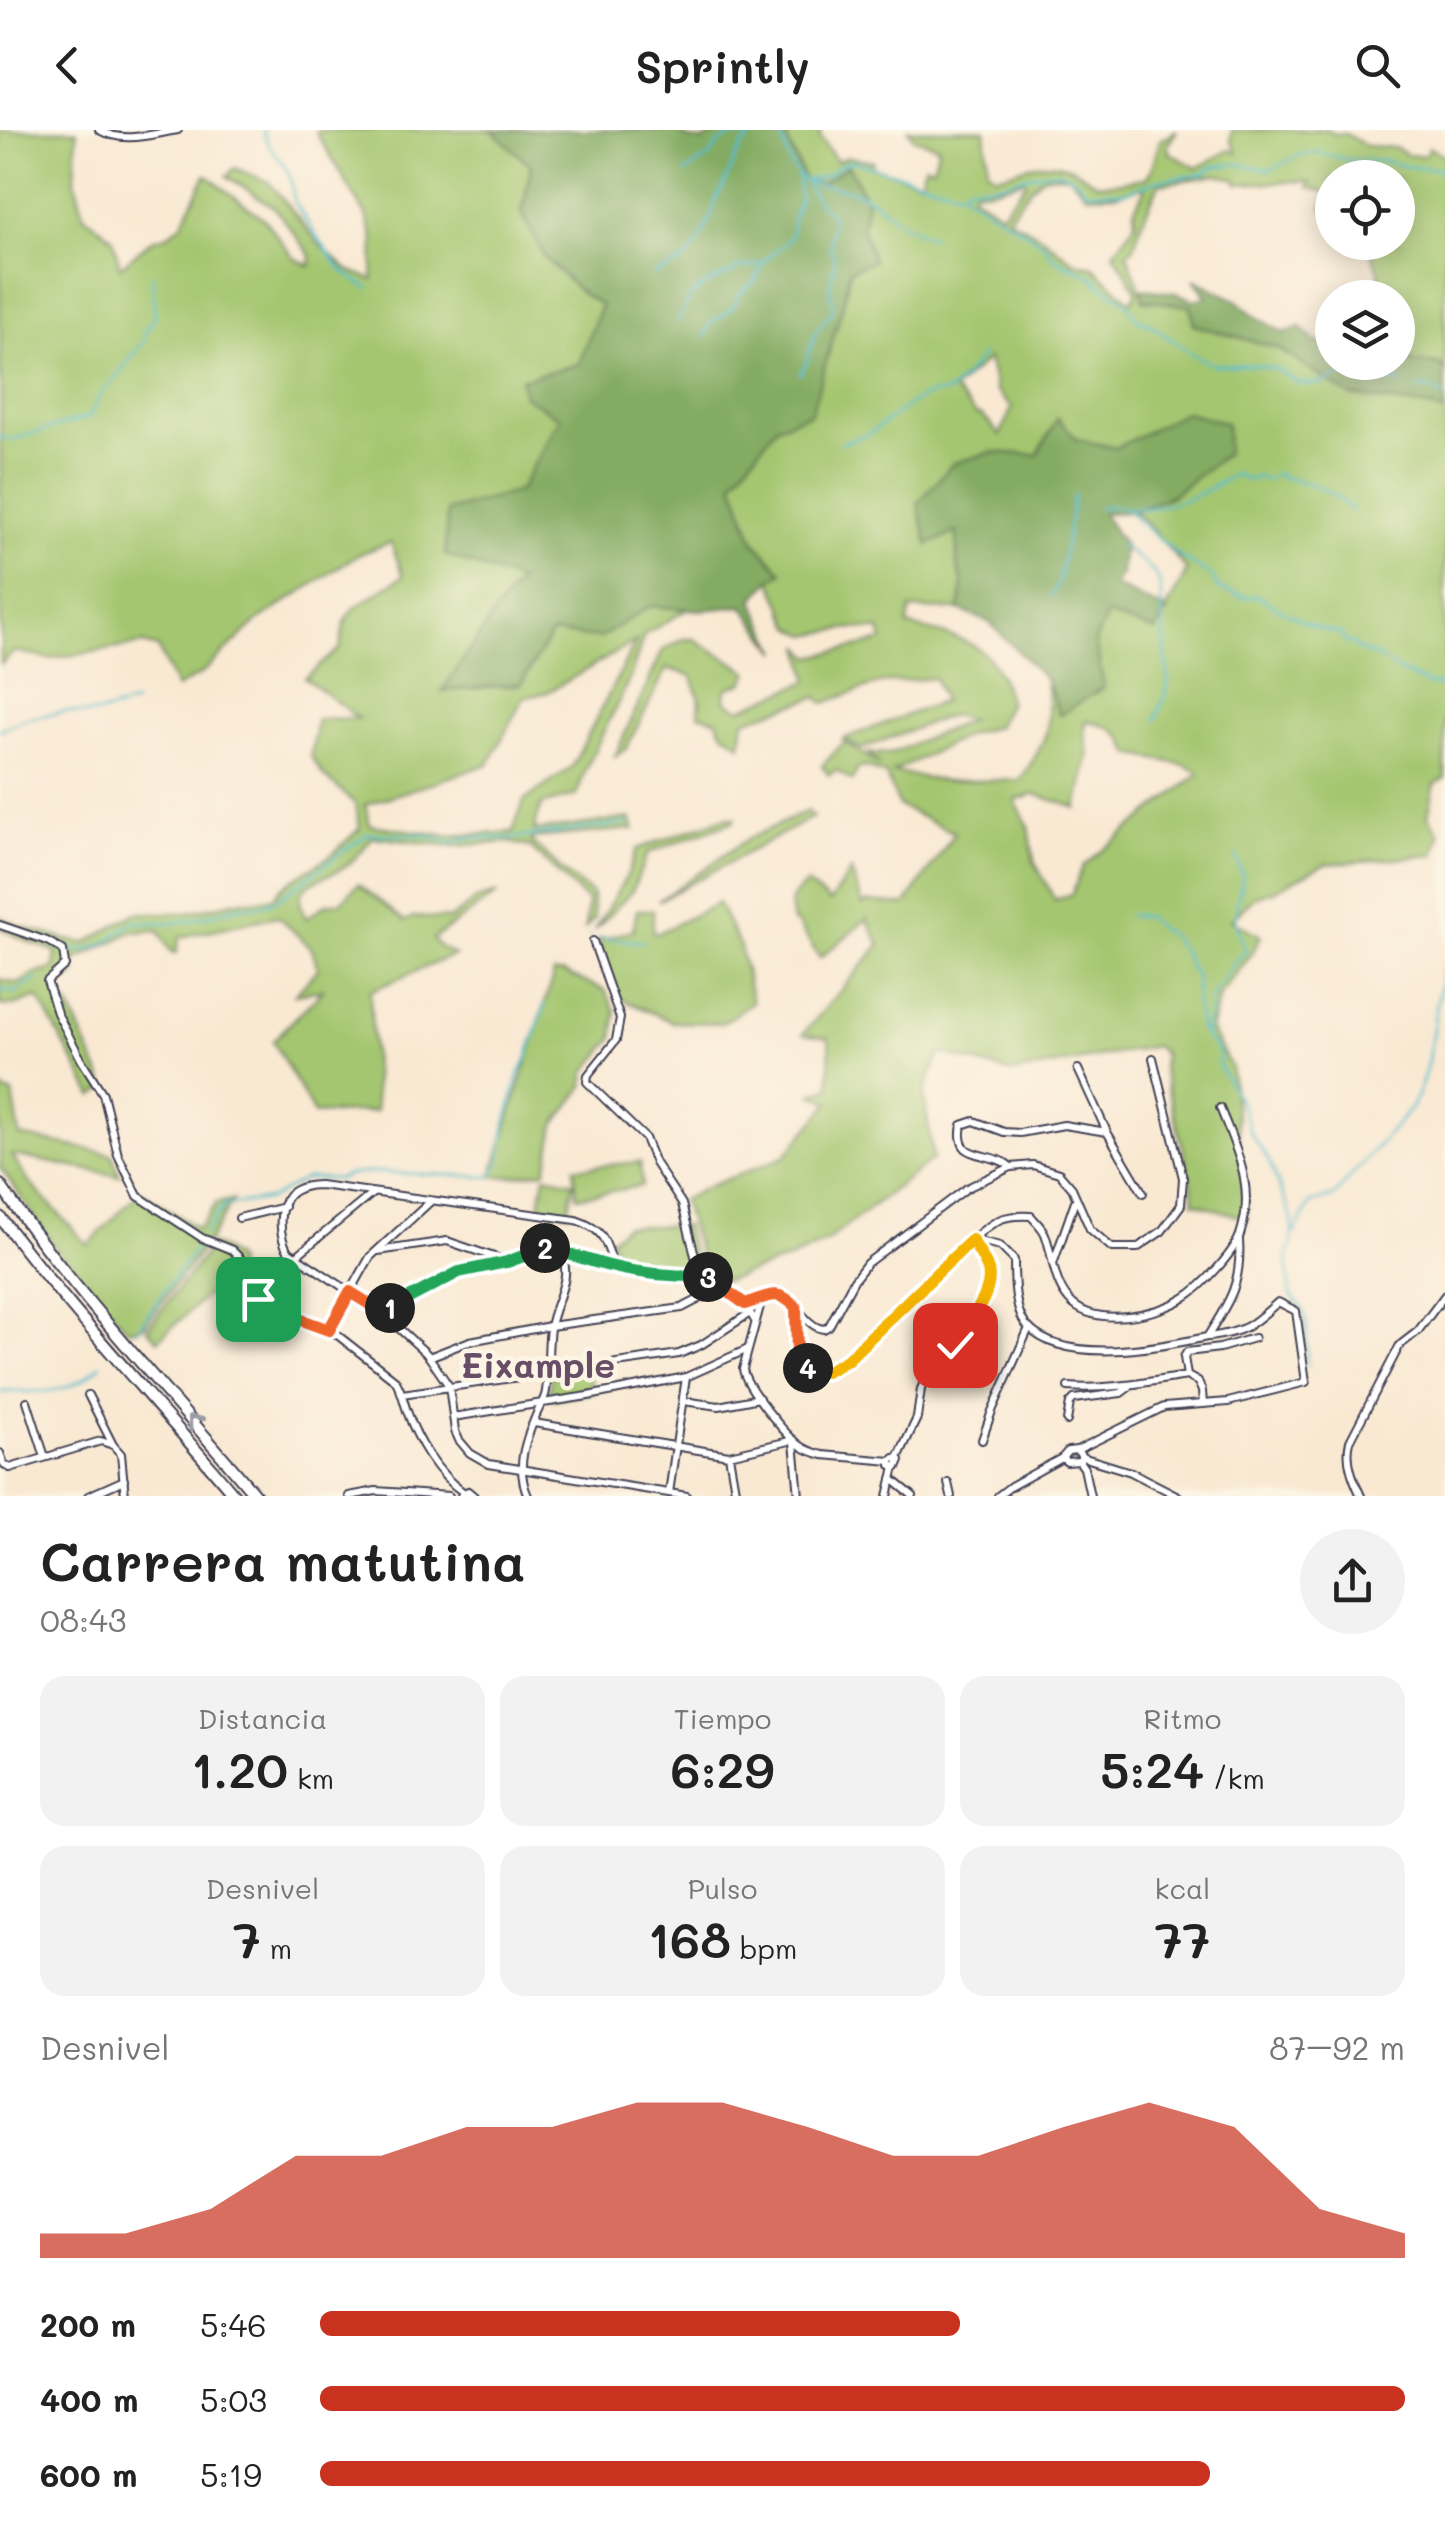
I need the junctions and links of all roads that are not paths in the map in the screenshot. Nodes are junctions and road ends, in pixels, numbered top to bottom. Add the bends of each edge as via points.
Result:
1 (99, 130) edge
2 (178, 130) edge
3 (0, 925) edge
4 (593, 940) dead end
5 (1152, 1058) dead end
6 (1078, 1070) dead end
7 (1220, 1108) dead end
8 (1108, 1132) junction
9 (1011, 1167) junction
10 (0, 1185) edge
11 (374, 1192) junction
12 (1143, 1193) dead end
13 (1076, 1199) junction
14 (432, 1200) junction
15 (284, 1207) junction
16 (0, 1217) edge
17 (239, 1218) dead end
18 (1239, 1238) junction
19 (972, 1240) junction
20 (376, 1251) junction
21 (559, 1251) junction
22 (294, 1257) junction
23 (507, 1262) junction
24 (1053, 1264) junction
25 (614, 1267) junction
26 (708, 1276) junction
27 (724, 1286) junction
28 (350, 1292) junction
29 (1445, 1295) edge
30 (762, 1298) junction
31 (745, 1304) junction
32 (796, 1307) junction
33 (382, 1312) junction
34 (752, 1317) junction
35 (550, 1326) junction
36 (1029, 1328) junction
37 (329, 1330) junction
38 (1207, 1337) junction
39 (1254, 1338) dead end
40 (748, 1349) junction
41 (429, 1357) junction
42 (547, 1372) junction
43 (1186, 1376) junction
44 (686, 1377) junction
45 (449, 1386) junction
46 (1068, 1386) dead end
47 (1130, 1386) junction
48 (402, 1394) junction
49 (88, 1395) dead end
50 (758, 1398) junction
51 (27, 1401) dead end
52 (683, 1401) junction
53 (542, 1404) junction
54 (1203, 1404) junction
55 (454, 1417) junction
56 (1067, 1421) dead end
57 (534, 1423) junction
58 (794, 1440) junction
59 (982, 1440) dead end
60 (114, 1444) junction
61 (676, 1446) junction
62 (804, 1448) junction
63 (0, 1453) edge
64 (728, 1455) junction
65 (796, 1455) junction
66 (1080, 1456) junction
67 (45, 1457) junction
68 (894, 1462) junction
69 (520, 1469) junction
70 (892, 1479) junction
71 (124, 1480) junction
72 (948, 1483) dead end
73 (669, 1493) junction
74 (462, 1494) edge
75 (88, 1496) edge
76 (124, 1496) edge
77 (234, 1496) edge
78 (256, 1496) edge
79 (349, 1496) edge
80 (448, 1496) edge
81 (474, 1496) edge
82 (528, 1496) edge
83 (687, 1496) edge
84 (736, 1496) edge
85 (800, 1496) edge
86 (888, 1496) edge
87 (913, 1496) edge
88 (951, 1496) edge
89 (998, 1496) edge
90 (1090, 1496) edge
91 (1177, 1496) edge
92 (1361, 1496) edge

1 - 2 street via 128,137
3 - 37 street via 63,950 65,965 47,982 50,995 104,1094 118,1154 138,1196 232,1250 251,1294
4 - 26 street via 620,1018 616,1040 587,1082 645,1138 682,1204 694,1257
5 - 13 street via 1184,1178 1181,1205 1162,1231 1137,1248 1112,1248 1090,1229
6 - 8 street
7 - 18 street via 1246,1178
8 - 9 street via 1064,1124 1020,1134 974,1121 962,1125 964,1148
8 - 12 street
9 - 13 street via 1059,1173
9 - 32 street via 968,1188 867,1263 829,1326 812,1327
78 -> 10 highway
11 - 14 street
11 - 15 street via 310,1185 288,1196
11 - 22 street
13 - 24 street
14 - 20 street
14 - 25 street via 593,1226 604,1236
15 - 17 street
15 - 22 street via 283,1244
16 - 77 highway
18 - 24 street via 1212,1274 1156,1312 1090,1315 1069,1300
18 - 38 street via 1241,1266 1230,1301
19 - 24 street via 1010,1214 1031,1216 1044,1232
19 - 32 street via 836,1368 820,1372 800,1360
19 - 36 street via 1000,1246 1014,1260 1014,1285
19 - 68 street via 988,1271 985,1300 926,1377 917,1418
20 - 23 street via 446,1240
20 - 28 street
21 - 23 street via 537,1249
21 - 25 street
21 - 35 street via 565,1274
22 - 28 street
23 - 33 street via 459,1272
25 - 26 street
26 - 27 street
27 - 31 street
27 - 35 street via 682,1308
28 - 33 street
28 - 37 street
29 - 92 street via 1400,1345 1350,1441 1350,1467
30 - 31 street
30 - 32 street via 778,1294
30 - 34 street
31 - 34 street
33 - 41 street
34 - 40 street
34 - 42 street via 684,1352
35 - 41 street via 470,1340
35 - 42 street
36 - 38 street via 1048,1341 1086,1350 1135,1350
36 - 59 street
37 - 48 street via 396,1380
38 - 54 street via 1251,1326 1278,1302 1296,1311 1306,1382
39 - 43 street via 1187,1352
40 - 44 street
40 - 50 street via 744,1376
41 - 45 street
42 - 45 street
42 - 53 street
43 - 47 street
43 - 54 street via 1198,1382
44 - 52 street
44 - 53 street
45 - 48 street
45 - 55 street
46 - 47 street
47 - 56 street via 1074,1399
48 - 74 street via 414,1429
49 - 60 street
50 - 52 street via 719,1406
50 - 58 street
51 - 67 street
52 - 61 street
53 - 55 street
53 - 57 street
54 - 66 street via 1164,1406
55 - 69 street via 454,1430 470,1453
57 - 61 street
57 - 69 street
58 - 62 street
58 - 64 street
58 - 65 street
60 - 67 street via 101,1441
60 - 71 street
61 - 64 street
61 - 73 street
62 - 65 street
62 - 68 street
63 - 67 street via 10,1468
64 - 84 street
65 - 85 street
66 - 89 street via 1062,1458
66 - 90 street
66 - 91 street via 1132,1472
68 - 70 street
69 - 73 street
69 - 82 street
70 - 86 street
70 - 87 street
71 - 75 street
71 - 76 street
72 - 88 street
73 - 83 street
74 - 81 street
79 - 80 street

